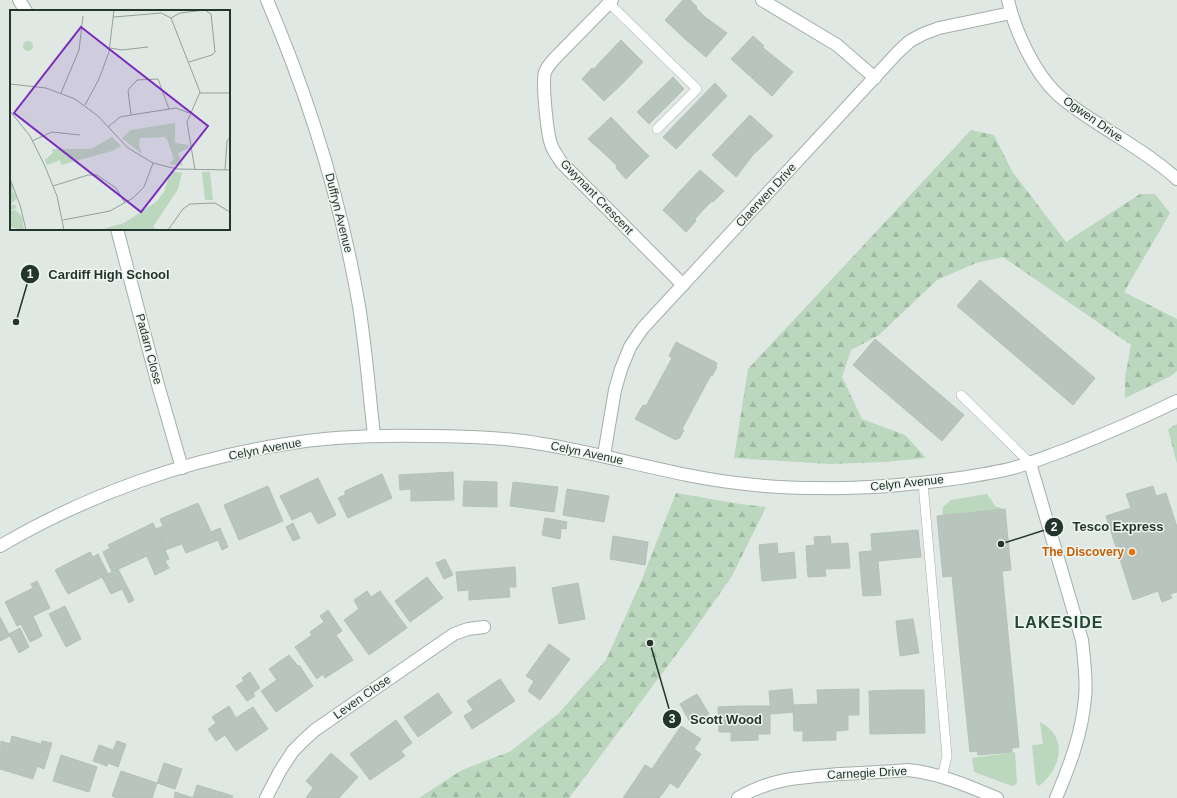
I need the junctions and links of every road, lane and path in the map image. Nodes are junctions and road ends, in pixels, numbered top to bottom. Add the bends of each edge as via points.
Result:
1 (19, 0) edge
2 (267, 0) edge
3 (762, 0) edge
4 (1008, 0) edge
5 (610, 2) edge
6 (25, 10) edge
7 (1011, 13) junction
8 (874, 78) junction
9 (657, 129) dead end
10 (1177, 179) edge
11 (117, 230) edge
12 (683, 285) junction
13 (961, 395) dead end
14 (1177, 401) edge
15 (374, 435) junction
16 (604, 455) junction
17 (1030, 463) junction
18 (182, 468) junction
19 (923, 483) junction
20 (0, 546) edge
21 (484, 627) dead end
22 (942, 777) junction
23 (266, 798) edge
24 (738, 798) edge
25 (997, 798) edge
26 (1056, 798) edge

1 - 6 street
2 - 15 street, Duffryn Avenue via 312,120 341,219 359,308
3 - 8 street via 836,45
4 - 7 street, Ogwen Drive
5 - 9 lane via 697,89
5 - 12 street, Gwynant Crescent via 549,64 545,73 544,86 551,144 562,163
7 - 8 street, Claerwen Drive via 939,28 923,34 910,41
7 - 10 street, Ogwen Drive via 1025,48 1056,93
8 - 12 street, Claerwen Drive
11 - 18 street, Padarn Close
12 - 16 street, Claerwen Drive via 642,329 630,348 615,390
13 - 17 lane
14 - 17 street, Celyn Avenue via 1095,438
15 - 16 street, Celyn Avenue via 503,438
15 - 18 street, Celyn Avenue via 286,444 240,452
16 - 19 street, Celyn Avenue via 686,474 747,484 858,488
17 - 19 street, Celyn Avenue via 994,473
17 - 26 street via 1082,640 1085,669 1081,725 1074,753
18 - 20 street, Celyn Avenue via 131,484 73,508
19 - 22 lane via 947,756
21 - 23 street, Leven Close via 454,634 315,730 293,752
22 - 24 street, Carnegie Drive via 908,770 800,777 759,786
22 - 25 street, Carnegie Drive

